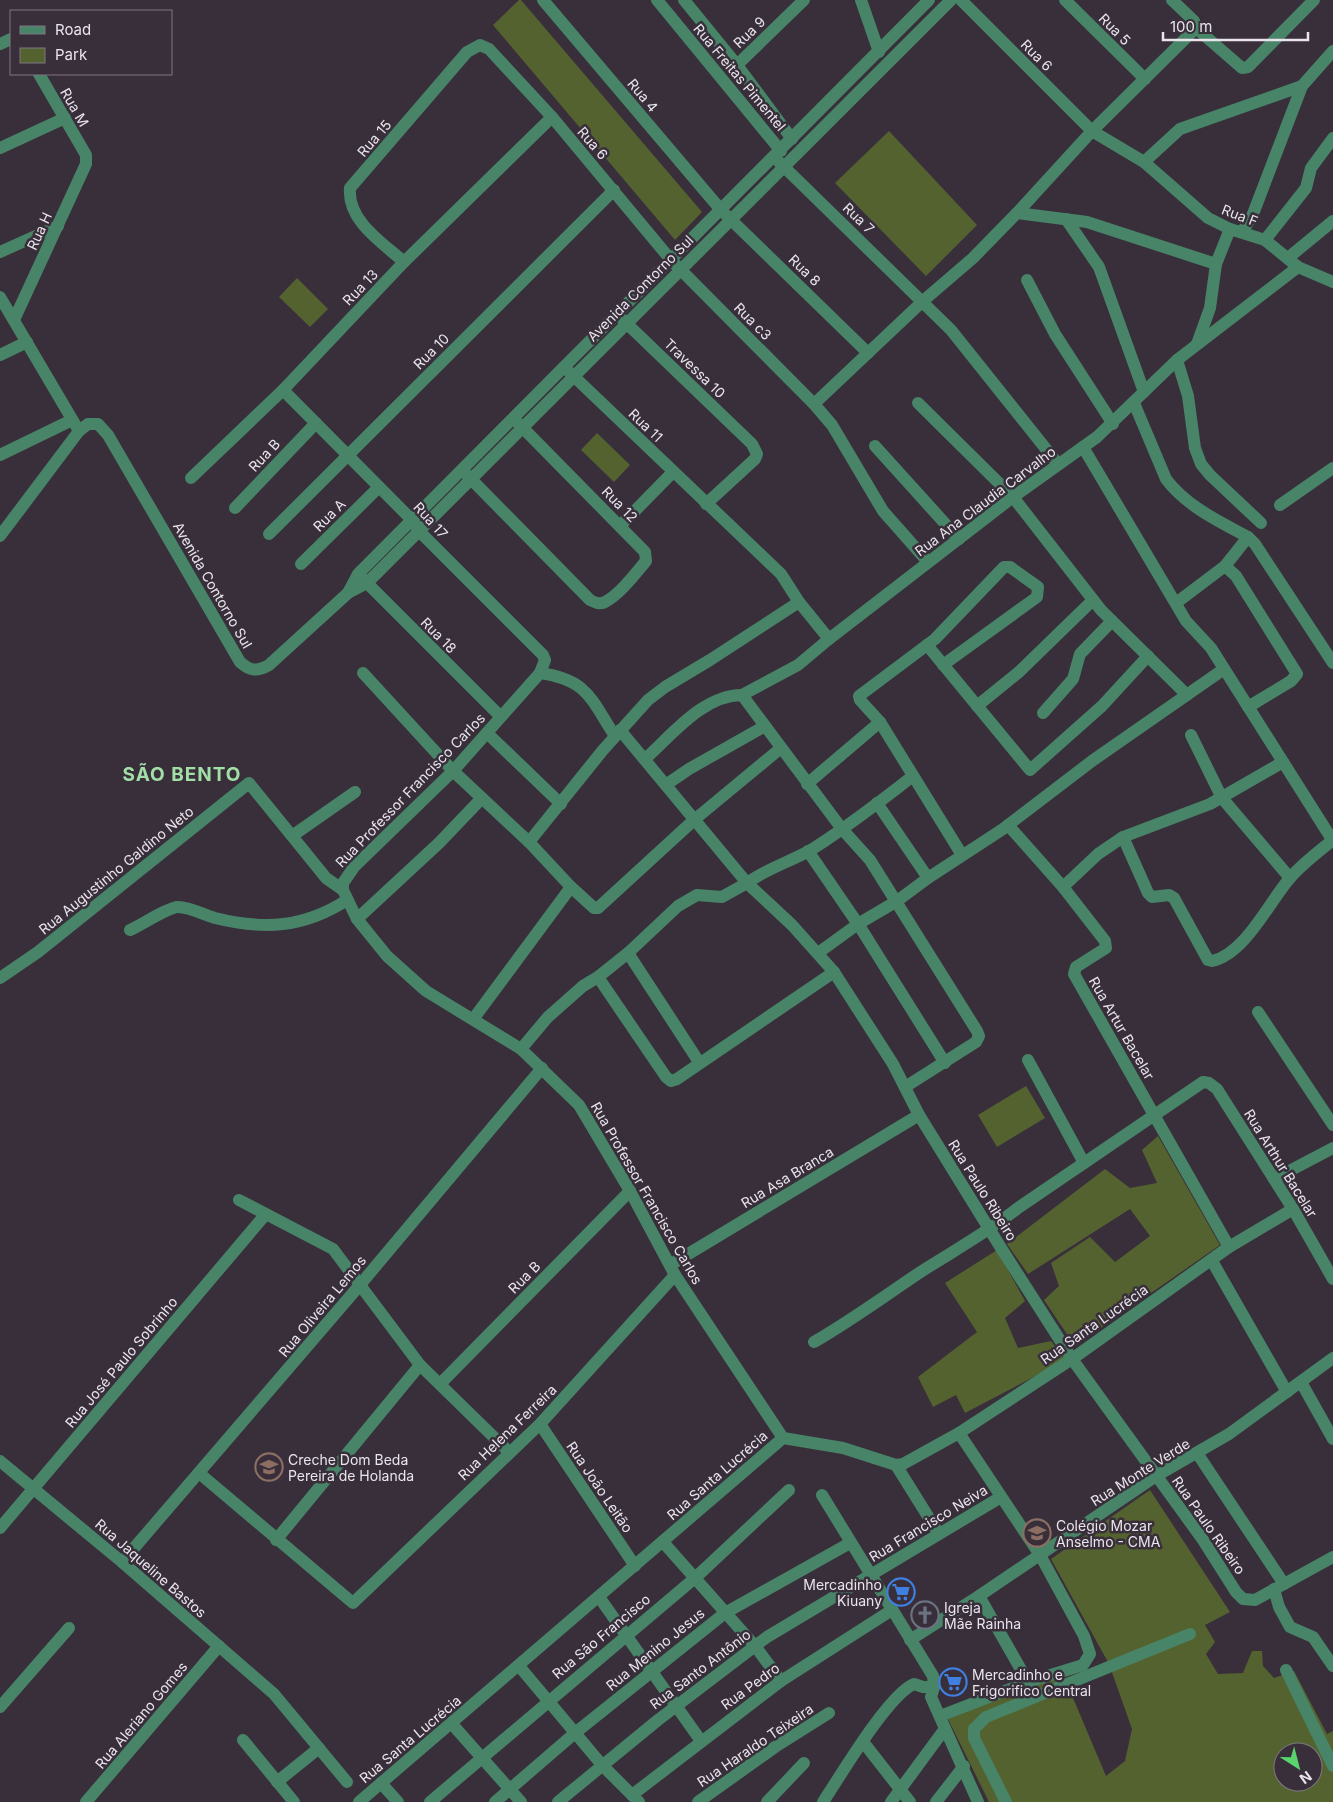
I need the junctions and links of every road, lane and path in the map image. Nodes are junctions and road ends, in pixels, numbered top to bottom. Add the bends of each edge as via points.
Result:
1 (543, 0) edge
2 (684, 0) edge
3 (804, 0) edge
4 (862, 0) edge
5 (929, 0) edge
6 (951, 0) edge
7 (961, 0) edge
8 (1065, 0) edge
9 (1172, 0) edge
10 (1314, 0) edge
11 (661, 2) edge
12 (1192, 23) junction
13 (489, 49) joint
14 (1333, 51) edge
15 (879, 52) junction
16 (737, 65) junction
17 (40, 75) edge
18 (1145, 79) junction
19 (1302, 86) junction
20 (65, 118) junction
21 (552, 118) junction
22 (1092, 131) junction
23 (1333, 138) edge
24 (792, 139) junction
25 (0, 148) edge
26 (778, 154) junction
27 (86, 155) joint
28 (1144, 162) junction
29 (784, 167) junction
30 (614, 190) junction
31 (721, 210) junction
32 (1017, 214) junction
33 (732, 219) junction
34 (1066, 219) junction
35 (1333, 221) edge
36 (58, 226) junction
37 (1236, 231) junction
38 (1265, 240) junction
39 (0, 252) edge
40 (1288, 258) junction
41 (671, 260) junction
42 (404, 262) junction
43 (1216, 264) junction
44 (1298, 267) junction
45 (680, 270) junction
46 (1028, 280) dead end
47 (1332, 280) edge
48 (0, 297) edge
49 (923, 301) junction
50 (617, 314) junction
51 (14, 320) junction
52 (627, 324) junction
53 (27, 342) junction
54 (1197, 345) junction
55 (868, 353) junction
56 (0, 355) edge
57 (1177, 360) junction
58 (564, 367) junction
59 (574, 376) junction
60 (283, 390) junction
61 (1144, 392) junction
62 (918, 403) dead end
63 (1134, 403) junction
64 (814, 404) junction
65 (72, 420) junction
66 (316, 423) junction
67 (518, 423) junction
68 (1113, 424) junction
69 (79, 432) junction
70 (874, 446) dead end
71 (1083, 447) junction
72 (348, 454) junction
73 (0, 455) edge
74 (1058, 464) junction
75 (1333, 468) edge
76 (673, 472) junction
77 (466, 475) junction
78 (191, 478) dead end
79 (379, 487) junction
80 (1013, 497) junction
81 (706, 504) junction
82 (1280, 505) dead end
83 (235, 508) dead end
84 (412, 520) junction
85 (1262, 522) dead end
86 (620, 526) junction
87 (419, 531) junction
88 (269, 534) dead end
89 (0, 536) edge
90 (1248, 537) junction
91 (959, 539) junction
92 (928, 562) junction
93 (301, 564) dead end
94 (1225, 566) junction
95 (363, 578) junction
96 (1093, 600) junction
97 (798, 602) junction
98 (1176, 603) junction
99 (1112, 621) junction
100 (829, 639) junction
101 (926, 645) junction
102 (1148, 656) junction
103 (1333, 663) edge
104 (943, 665) junction
105 (1224, 669) junction
106 (363, 673) dead end
107 (540, 673) junction
108 (742, 695) junction
109 (1187, 695) junction
110 (977, 706) junction
111 (1248, 707) junction
112 (1043, 713) dead end
113 (500, 716) junction
114 (880, 722) junction
115 (765, 726) junction
116 (487, 732) junction
117 (618, 733) junction
118 (1191, 735) dead end
119 (781, 748) junction
120 (645, 759) junction
121 (1283, 762) junction
122 (453, 771) junction
123 (913, 776) junction
124 (667, 784) junction
125 (807, 784) junction
126 (355, 792) dead end
127 (482, 798) junction
128 (1222, 798) junction
129 (877, 803) junction
130 (561, 804) junction
131 (694, 820) junction
132 (1008, 824) junction
133 (842, 829) junction
134 (292, 836) junction
135 (1123, 837) junction
136 (1333, 840) edge
137 (529, 842) junction
138 (808, 851) junction
139 (962, 855) junction
140 (928, 878) junction
141 (1290, 878) junction
142 (747, 883) junction
143 (571, 887) junction
144 (1063, 887) junction
145 (345, 895) junction
146 (897, 901) junction
147 (357, 919) junction
148 (858, 924) junction
149 (130, 930) dead end
150 (628, 953) junction
151 (818, 954) junction
152 (834, 972) junction
153 (598, 977) junction
154 (0, 978) edge
155 (1258, 1012) dead end
156 (474, 1018) junction
157 (521, 1049) junction
158 (1028, 1060) dead end
159 (699, 1062) junction
160 (945, 1064) junction
161 (542, 1068) junction
162 (905, 1087) junction
163 (919, 1115) junction
164 (1155, 1116) junction
165 (1333, 1125) edge
166 (1333, 1148) edge
167 (1084, 1163) junction
168 (1274, 1179) junction
169 (630, 1191) junction
170 (238, 1200) dead end
171 (1293, 1209) junction
172 (265, 1215) junction
173 (990, 1230) junction
174 (1229, 1247) junction
175 (1212, 1261) junction
176 (673, 1270) junction
177 (1333, 1279) edge
178 (359, 1286) junction
179 (814, 1342) dead end
180 (1333, 1358) edge
181 (1072, 1359) junction
182 (420, 1365) junction
183 (1301, 1382) junction
184 (440, 1384) junction
185 (1287, 1392) junction
186 (540, 1424) junction
187 (959, 1433) junction
188 (783, 1438) junction
189 (1333, 1439) edge
190 (509, 1452) junction
191 (1197, 1453) junction
192 (0, 1461) edge
193 (896, 1465) junction
194 (199, 1473) junction
195 (1156, 1476) junction
196 (33, 1489) junction
197 (789, 1490) dead end
198 (822, 1496) dead end
199 (1001, 1497) junction
200 (0, 1528) edge
201 (939, 1534) junction
202 (276, 1540) junction
203 (663, 1542) junction
204 (850, 1543) junction
205 (1040, 1555) junction
206 (1333, 1557) edge
207 (122, 1562) junction
208 (635, 1566) junction
209 (870, 1575) junction
210 (695, 1578) junction
211 (1279, 1586) junction
212 (980, 1596) junction
213 (599, 1597) junction
214 (892, 1610) junction
215 (725, 1613) junction
216 (69, 1628) dead end
217 (1190, 1634) dead end
218 (626, 1635) junction
219 (910, 1640) junction
220 (218, 1646) junction
221 (755, 1646) junction
222 (519, 1666) junction
223 (1333, 1666) edge
224 (1071, 1669) junction
225 (1286, 1670) dead end
226 (651, 1671) junction
227 (781, 1681) junction
228 (1028, 1682) junction
229 (1076, 1682) junction
230 (933, 1692) junction
231 (548, 1700) junction
232 (2, 1701) edge
233 (676, 1706) junction
234 (829, 1713) dead end
235 (940, 1716) junction
236 (452, 1724) junction
237 (944, 1730) junction
238 (575, 1733) junction
239 (243, 1740) dead end
240 (701, 1741) junction
241 (864, 1743) junction
242 (319, 1748) junction
243 (482, 1757) junction
244 (804, 1763) dead end
245 (602, 1765) junction
246 (964, 1766) junction
247 (1333, 1766) edge
248 (277, 1782) junction
249 (347, 1782) dead end
250 (382, 1783) junction
251 (900, 1789) junction
252 (510, 1790) junction
253 (636, 1799) edge
254 (824, 1801) edge
255 (86, 1802) edge
256 (294, 1802) edge
257 (359, 1802) edge
258 (398, 1802) edge
259 (430, 1802) edge
260 (495, 1802) edge
261 (521, 1802) edge
262 (558, 1802) edge
263 (698, 1802) edge
264 (766, 1802) edge
265 (891, 1802) edge
266 (910, 1802) edge
267 (936, 1802) edge
268 (978, 1802) edge
269 (1006, 1802) edge

1 - 31 street, Rua 4
2 - 16 street, Rua Freitas Pimentel
3 - 16 street, Rua 9
4 - 15 street
5 - 15 street, Avenida Contorno Sul
6 - 29 street, Avenida Contorno Sul
7 - 22 street, Rua 6
8 - 18 street, Rua 5
9 - 12 street
10 - 12 street via 1248,67 1242,68
11 - 26 street, Rua Freitas Pimentel
12 - 18 street
13 - 21 street, Rua 6
13 - 42 street, Rua 15 via 480,45 467,52 350,188 349,200 358,219
14 - 19 street
15 - 24 street, Avenida Contorno Sul
16 - 24 street, Rua Freitas Pimentel
17 - 20 street, Rua M
18 - 22 street
19 - 28 street via 1180,129
19 - 37 street via 1252,214
20 - 25 street
20 - 27 street, Rua M
21 - 30 street, Rua 6
21 - 42 street, Rua 13
22 - 28 street, Rua 6
22 - 32 street
23 - 38 street via 1311,168 1306,188
24 - 26 street, Avenida Contorno Sul
26 - 29 street, Rua 7
26 - 31 street, Avenida Contorno Sul
27 - 36 street, Rua H via 85,169
28 - 37 street, Rua F via 1208,218
29 - 33 street, Avenida Contorno Sul
29 - 49 street, Rua 7
30 - 41 street, Rua 6
30 - 72 street, Rua 10
31 - 33 street, Rua 8
31 - 41 street, Avenida Contorno Sul
32 - 34 street
32 - 49 street
33 - 45 street, Avenida Contorno Sul
33 - 55 street, Rua 8
34 - 43 street via 1100,226
34 - 61 street via 1099,267
35 - 40 street
36 - 39 street
36 - 51 street, Rua H
37 - 38 street, Rua F
37 - 43 street
38 - 40 street, Rua F
40 - 44 street, Rua F
41 - 45 street, Rua c3
41 - 50 street, Avenida Contorno Sul
42 - 60 street, Rua 13
43 - 54 street via 1210,308
44 - 47 street, Rua F
44 - 54 street, Rua Ana Claudia Carvalho
45 - 52 street, Avenida Contorno Sul
45 - 64 street, Rua c3
46 - 68 street via 1055,334
48 - 51 street
49 - 55 street
49 - 74 street, Rua 7 via 951,330
50 - 52 street, Travessa 10
50 - 58 street, Avenida Contorno Sul
51 - 53 street
52 - 59 street, Avenida Contorno Sul
52 - 81 street, Travessa 10 via 752,444 758,454
53 - 56 street
53 - 65 street
54 - 57 street, Rua Ana Claudia Carvalho
55 - 64 street
57 - 61 street, Rua Ana Claudia Carvalho
57 - 85 street via 1188,396 1195,448 1201,464
58 - 59 street, Rua 11
58 - 67 street, Avenida Contorno Sul
59 - 67 street, Avenida Contorno Sul
59 - 76 street, Rua 11
60 - 66 street, Rua 17
60 - 78 street, Rua 13
61 - 63 street, Rua Ana Claudia Carvalho
62 - 80 street
63 - 68 street, Rua Ana Claudia Carvalho
63 - 90 street via 1166,479 1174,490 1196,508
64 - 92 street, Rua c3 via 841,437 883,511
65 - 69 street
65 - 73 street
66 - 72 street, Rua 17
66 - 83 street, Rua B
67 - 77 street, Avenida Contorno Sul
67 - 86 street, Rua 12
68 - 71 street, Rua Ana Claudia Carvalho
69 - 89 street
69 - 95 street, Avenida Contorno Sul via 93,423 108,436 246,667 261,670 269,665
70 - 91 street
71 - 74 street, Rua Ana Claudia Carvalho
71 - 98 street
72 - 79 street, Rua 17
72 - 88 street, Rua 10
74 - 80 street, Rua Ana Claudia Carvalho
75 - 82 street
76 - 81 street, Rua 11
76 - 86 street
77 - 84 street, Avenida Contorno Sul
77 - 86 street, Rua 12 via 595,603 606,602 646,561 645,552
77 - 87 street, Avenida Contorno Sul
79 - 84 street, Rua 17
79 - 93 street, Rua A
80 - 91 street, Rua Ana Claudia Carvalho
80 - 96 street
81 - 97 street via 781,574
84 - 87 street, Rua 17
84 - 95 street, Avenida Contorno Sul
87 - 95 street, Avenida Contorno Sul
87 - 107 street, Rua 17 via 543,655 545,664
90 - 94 street
90 - 103 street via 1275,572
91 - 92 street, Rua Ana Claudia Carvalho
92 - 100 street, Rua Ana Claudia Carvalho
94 - 98 street
94 - 111 street via 1236,576 1297,674 1292,682
95 - 113 street, Rua 18
96 - 99 street
96 - 110 street via 1019,672
97 - 100 street
97 - 117 street via 664,687
98 - 105 street
99 - 102 street
99 - 112 street via 1080,654 1074,679
100 - 108 street, Rua Ana Claudia Carvalho via 798,665
101 - 104 street
101 - 104 street via 1004,567 1010,567 1038,587 1037,597
101 - 114 street via 860,696
102 - 109 street
102 - 110 street via 1102,706 1030,770
104 - 110 street
105 - 109 street
105 - 111 street
106 - 122 street
107 - 113 street, Rua Professor Francisco Carlos
107 - 117 street, Rua Paulo Ribeiro via 563,676 581,686
108 - 115 street
108 - 120 street, Rua Ana Claudia Carvalho via 727,696 701,710
109 - 132 street
111 - 121 street
113 - 116 street, Rua Professor Francisco Carlos
114 - 123 street
114 - 125 street
115 - 119 street
115 - 124 street
116 - 122 street, Rua Professor Francisco Carlos
116 - 130 street
117 - 120 street, Rua Paulo Ribeiro
117 - 130 street
118 - 128 street
119 - 125 street
119 - 131 street
120 - 124 street, Rua Paulo Ribeiro
121 - 128 street
121 - 136 street
122 - 127 street
122 - 145 street, Rua Professor Francisco Carlos via 354,867 342,883
123 - 129 street
123 - 139 street
124 - 131 street, Rua Paulo Ribeiro
125 - 133 street
126 - 134 street
127 - 137 street
127 - 147 street via 439,844
128 - 135 street
128 - 141 street
129 - 133 street
129 - 140 street
130 - 137 street
131 - 142 street, Rua Paulo Ribeiro
131 - 143 street via 598,908
132 - 139 street
132 - 144 street, Rua Artur Bacelar
133 - 138 street
133 - 146 street via 870,860
134 - 145 street via 326,878
134 - 154 street, Rua Augustinho Galdino Neto via 249,783 38,952
135 - 141 street via 1148,894 1152,898 1169,895 1175,900 1210,961 1224,955 1247,936
135 - 144 street via 1098,854
136 - 141 street
137 - 143 street
138 - 142 street
138 - 148 street
139 - 140 street
140 - 146 street
142 - 150 street via 722,898 696,895 690,898
142 - 151 street, Rua Paulo Ribeiro
143 - 156 street
144 - 164 street, Rua Artur Bacelar via 1106,945 1076,967 1073,973
145 - 147 street, Rua Professor Francisco Carlos
145 - 149 street via 326,914 282,926 218,919 179,907
146 - 148 street
146 - 160 street via 979,1036 976,1042
147 - 156 street, Rua Professor Francisco Carlos via 387,956 426,992
148 - 151 street
148 - 160 street
150 - 153 street
150 - 159 street
151 - 152 street, Rua Paulo Ribeiro
152 - 159 street
152 - 162 street, Rua Paulo Ribeiro
153 - 157 street via 582,986 548,1017
153 - 159 street via 668,1079 677,1079
155 - 165 street
156 - 157 street, Rua Professor Francisco Carlos
157 - 161 street, Rua Professor Francisco Carlos
158 - 167 street
160 - 162 street
161 - 169 street, Rua Professor Francisco Carlos via 583,1110
161 - 178 street, Rua Oliveira Lemos
162 - 163 street, Rua Paulo Ribeiro
163 - 173 street, Rua Paulo Ribeiro
163 - 176 street, Rua Asa Branca
164 - 167 street
164 - 168 street, Rua Arthur Bacelar via 1203,1082 1209,1083 1217,1090
164 - 174 street, Rua Artur Bacelar
166 - 168 street
167 - 173 street
168 - 171 street, Rua Arthur Bacelar
169 - 176 street, Rua Professor Francisco Carlos
169 - 184 street, Rua B
170 - 172 street
171 - 174 street, Rua Santa Lucrécia
171 - 177 street, Rua Arthur Bacelar
172 - 178 street via 333,1249
172 - 196 street, Rua José Paulo Sobrinho
173 - 179 street via 922,1271 852,1321
173 - 181 street, Rua Paulo Ribeiro
174 - 175 street, Rua Santa Lucrécia
175 - 181 street, Rua Santa Lucrécia
175 - 185 street
176 - 186 street, Rua Helena Ferreira
176 - 188 street, Rua Professor Francisco Carlos
178 - 182 street
178 - 194 street, Rua Oliveira Lemos
180 - 183 street, Rua Monte Verde
181 - 187 street, Rua Santa Lucrécia
181 - 195 street, Rua Paulo Ribeiro
182 - 184 street
182 - 202 street
183 - 185 street, Rua Monte Verde
183 - 189 street
184 - 190 street
185 - 191 street, Rua Monte Verde
186 - 190 street, Rua Helena Ferreira
186 - 208 street, Rua João Leitão
187 - 193 street, Rua Santa Lucrécia
187 - 199 street
188 - 193 street, Rua Santa Lucrécia via 844,1448
188 - 203 street, Rua Santa Lucrécia
190 - 202 street, Rua Helena Ferreira via 353,1603
191 - 195 street, Rua Monte Verde
191 - 211 street
192 - 196 street, Rua Jaqueline Bastos
193 - 201 street
194 - 202 street
194 - 207 street, Rua Oliveira Lemos
195 - 205 street, Rua Monte Verde
195 - 211 street, Rua Paulo Ribeiro via 1236,1592 1243,1598 1255,1600
196 - 200 street, Rua José Paulo Sobrinho
196 - 207 street, Rua Jaqueline Bastos
197 - 210 street, Rua São Francisco
198 - 204 street
199 - 201 street, Rua Francisco Neiva
199 - 205 street
201 - 209 street, Rua Francisco Neiva
203 - 208 street, Rua Santa Lucrécia
203 - 210 street
204 - 209 street
204 - 215 street, Rua Menino Jesus
205 - 212 street, Rua Monte Verde
205 - 224 street via 1090,1650 1086,1662
206 - 211 street
207 - 220 street, Rua Jaqueline Bastos
208 - 213 street, Rua Santa Lucrécia
209 - 214 street
209 - 221 street, Rua Santo Antônio
210 - 215 street
210 - 218 street, Rua São Francisco
211 - 223 street via 1280,1607 1290,1627 1313,1637
212 - 219 street, Rua Monte Verde
212 - 228 street
213 - 218 street
213 - 222 street, Rua Santa Lucrécia
214 - 219 street
214 - 227 street, Rua Pedro
215 - 221 street
215 - 226 street, Rua Menino Jesus
216 - 232 street
217 - 229 street
218 - 226 street
218 - 231 street, Rua São Francisco
219 - 230 street via 933,1676
220 - 242 street, Rua Jaqueline Bastos via 280,1701
220 - 255 street, Rua Aleriano Gomes
221 - 227 street
221 - 233 street, Rua Santo Antônio
222 - 231 street
222 - 236 street, Rua Santa Lucrécia
224 - 228 street
224 - 229 street
225 - 247 street
226 - 233 street
226 - 238 street, Rua Menino Jesus
227 - 240 street, Rua Pedro
228 - 235 street
229 - 269 street via 986,1717 974,1729 976,1741
230 - 235 street
230 - 241 street via 914,1684 906,1687
231 - 238 street
231 - 243 street, Rua São Francisco
233 - 240 street
233 - 245 street, Rua Santo Antônio
234 - 263 street, Rua Haraldo Teixeira
235 - 237 street
236 - 243 street
236 - 250 street, Rua Santa Lucrécia
237 - 246 street
237 - 251 street
238 - 245 street
238 - 252 street, Rua Menino Jesus
239 - 248 street
240 - 253 street, Rua Pedro
241 - 251 street
241 - 254 street
242 - 248 street
242 - 249 street, Rua Jaqueline Bastos
243 - 252 street
243 - 259 street, Rua São Francisco
244 - 264 street
245 - 253 street
245 - 262 street, Rua Santo Antônio
246 - 267 street
246 - 268 street
248 - 256 street
250 - 257 street, Rua Santa Lucrécia
250 - 258 street
251 - 265 street
251 - 266 street
252 - 260 street, Rua Menino Jesus
252 - 261 street

